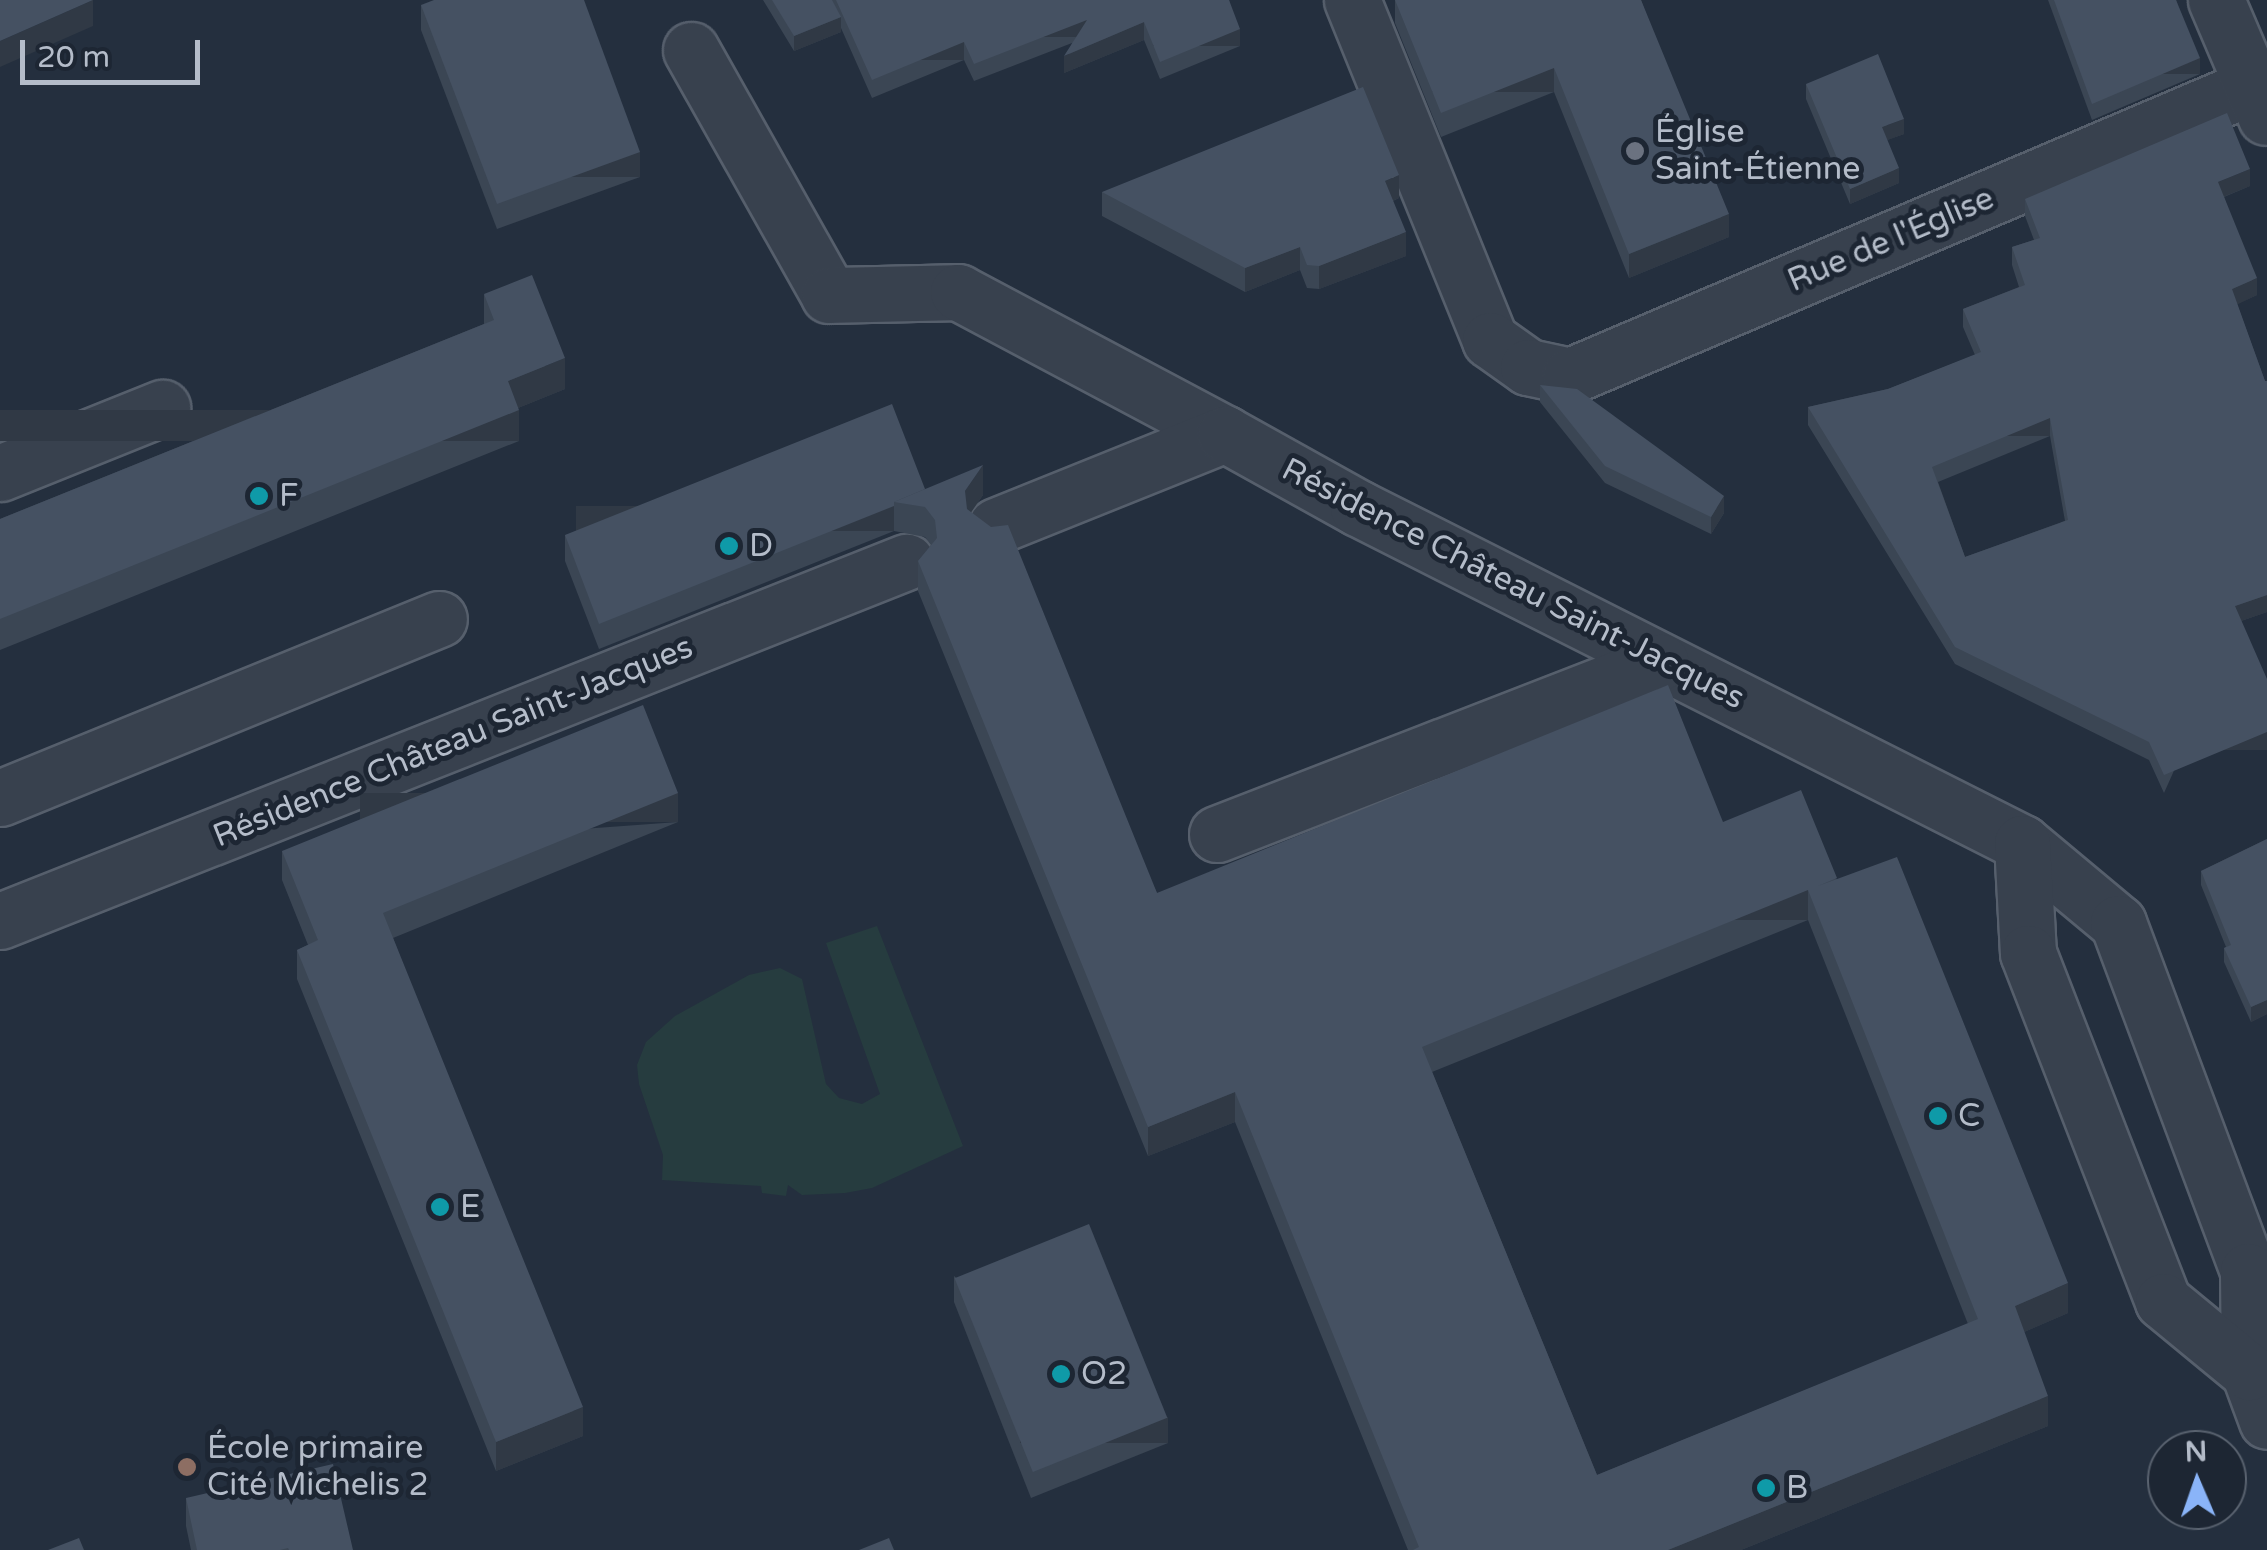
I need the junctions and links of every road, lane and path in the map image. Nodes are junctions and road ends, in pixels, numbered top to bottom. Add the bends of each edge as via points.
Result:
1 (1352, 0) edge
2 (2216, 0) edge
3 (691, 50) dead end
4 (2260, 103) edge
5 (162, 408) dead end
6 (1225, 434) junction
7 (0, 473) edge
8 (996, 526) edge
9 (906, 562) dead end
10 (439, 618) dead end
11 (1661, 662) junction
12 (0, 798) edge
13 (1217, 834) dead end
14 (2022, 843) junction
15 (0, 921) edge
16 (2258, 1396) edge

1 - 4 street, Rue de l'Église via 1490,340 1528,367 1570,376
2 - 4 street
3 - 6 street, Résidence Château Saint-Jacques via 829,295 958,292
5 - 7 street
6 - 8 street
6 - 11 street, Résidence Château Saint-Jacques
9 - 15 street, Résidence Château Saint-Jacques
10 - 12 street
11 - 13 street
11 - 14 street, Résidence Château Saint-Jacques
14 - 16 street, Résidence Château Saint-Jacques via 2028,953 2163,1300
14 - 16 street, Résidence Château Saint-Jacques via 2118,923 2248,1272

